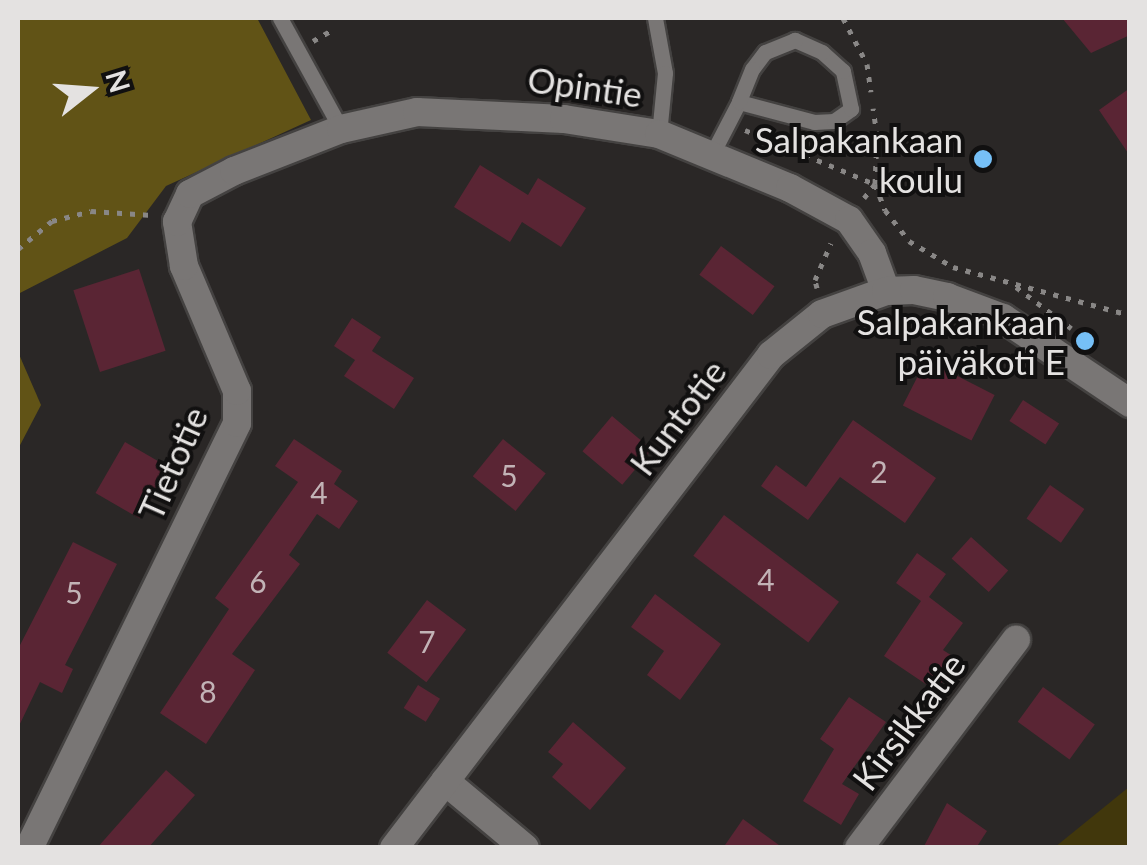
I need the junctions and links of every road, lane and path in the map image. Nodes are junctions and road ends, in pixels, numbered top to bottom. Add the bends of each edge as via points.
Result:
1 (280, 18) edge
2 (655, 18) edge
3 (843, 18) edge
4 (739, 102) junction
5 (728, 123) junction
6 (341, 129) junction
7 (659, 134) junction
8 (712, 154) junction
9 (874, 184) junction
10 (184, 206) junction
11 (849, 220) junction
12 (18, 249) edge
13 (886, 290) junction
14 (822, 314) junction
15 (1130, 315) edge
16 (1130, 404) edge
17 (1016, 640) dead end
18 (445, 781) junction
19 (30, 848) edge
20 (394, 848) edge
21 (525, 848) edge
22 (860, 848) edge

1 - 6 lane
2 - 7 lane via 665,73
3 - 9 path via 867,64 878,136
4 - 4 lane via 814,122 834,121 851,109 843,71 795,40 765,52
4 - 5 lane
5 - 8 lane
5 - 9 path
6 - 7 street, Opintie via 417,112 493,112
6 - 10 street via 234,171 190,194
7 - 8 street, Opintie
8 - 11 street, Opintie
9 - 11 path
9 - 15 path via 910,241 953,268
10 - 12 path via 142,218 91,210 52,221
10 - 19 street, Tietotie via 177,222 184,266 237,391 237,423
11 - 13 street
11 - 14 path via 825,251 815,280
13 - 14 street, Kuntotie
13 - 16 street, Kuntotie via 947,297 1003,318
14 - 18 street, Kuntotie via 772,355
17 - 22 street, Kirsikkatie
18 - 20 street, Kuntotie
18 - 21 street

